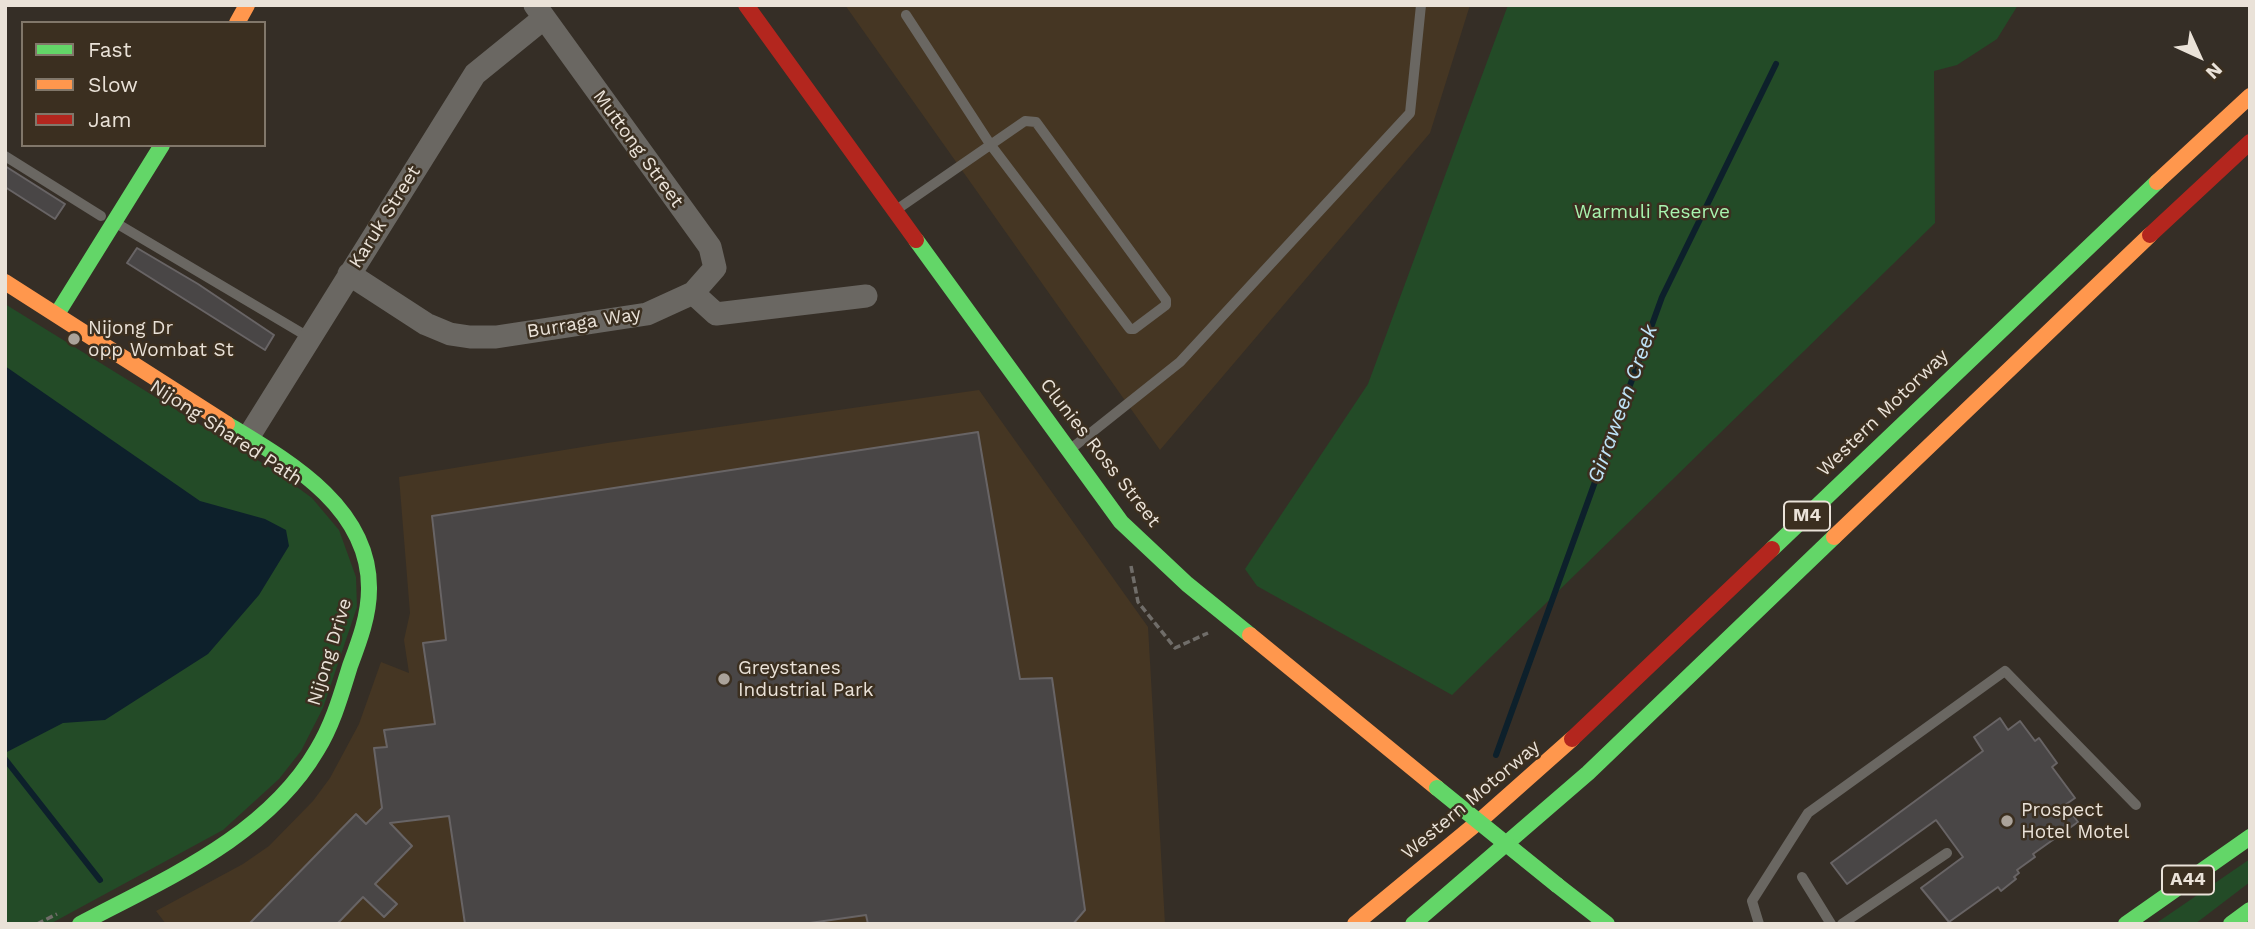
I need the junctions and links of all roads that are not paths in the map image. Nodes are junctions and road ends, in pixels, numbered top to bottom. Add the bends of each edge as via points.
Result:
1 (229, 5) edge
2 (247, 5) edge
3 (746, 5) edge
4 (1421, 5) edge
5 (539, 12) edge
6 (906, 15) dead end
7 (220, 21) edge
8 (238, 21) edge
9 (2250, 96) edge
10 (2250, 142) edge
11 (990, 144) junction
12 (143, 147) edge
13 (161, 147) edge
14 (5, 156) edge
15 (895, 211) junction
16 (108, 219) junction
17 (349, 274) junction
18 (5, 282) edge
19 (693, 293) junction
20 (866, 296) dead end
21 (50, 310) junction
22 (310, 338) junction
23 (248, 436) junction
24 (1069, 451) junction
25 (2136, 805) dead end
26 (2250, 821) edge
27 (2250, 837) edge
28 (1947, 853) dead end
29 (2203, 870) junction
30 (1802, 877) dead end
31 (2250, 900) edge
32 (2250, 910) edge
33 (80, 924) edge
34 (1355, 924) edge
35 (1413, 924) edge
36 (1607, 924) edge
37 (1759, 924) edge
38 (1831, 924) edge
39 (1842, 924) edge
40 (2126, 924) edge
41 (2226, 924) edge
42 (2231, 924) edge

1 - 7 main road
2 - 8 main road
3 - 15 main road, Clunies Ross Street
4 - 24 lane via 1410,113 1180,362
5 - 17 street, Karuk Street via 475,74
5 - 19 street, Muttong Street via 710,247 715,268
6 - 11 lane
9 - 34 main road, Western Motorway / M4 via 2014,315 1607,710
10 - 35 main road, M4 via 2038,340 1625,742
11 - 11 lane via 1130,329 1166,305 1036,122 1025,121
11 - 15 lane
12 - 16 main road
13 - 16 main road
14 - 16 lane
15 - 24 main road, Clunies Ross Street
16 - 21 main road
16 - 22 lane
17 - 19 street, Burraga Way via 426,324 470,337 647,314
17 - 22 street, Karuk Street
18 - 21 main road, Nijong Drive
19 - 20 street via 716,314
21 - 23 main road, Nijong Drive
22 - 23 street, Karuk Street
23 - 33 main road, Nijong Drive via 314,485 350,523 368,567 368,617 317,751 265,814 230,842
24 - 36 main road, Clunies Ross Street, bridge via 1121,522 1149,550
25 - 37 lane via 2005,671 1808,813 1752,901
26 - 29 street
27 - 29 main road, A44
28 - 39 lane
29 - 40 main road, A44
30 - 38 lane
31 - 41 street
32 - 42 main road

